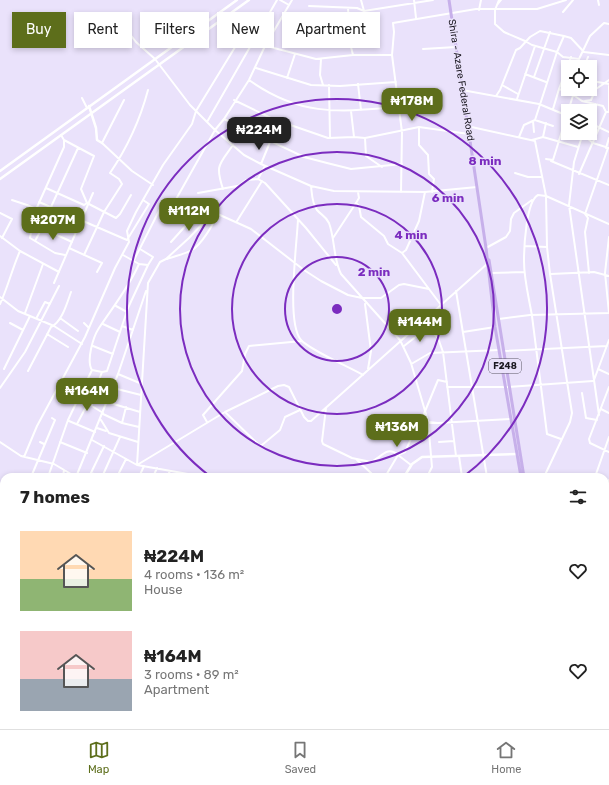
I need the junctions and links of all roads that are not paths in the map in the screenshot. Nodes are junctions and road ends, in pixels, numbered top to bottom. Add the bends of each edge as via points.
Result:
1 (237, 0) edge
2 (249, 0) edge
3 (278, 0) edge
4 (292, 0) edge
5 (361, 0) edge
6 (433, 0) edge
7 (449, 0) edge
8 (482, 0) edge
9 (500, 0) edge
10 (566, 0) edge
11 (574, 0) edge
12 (598, 0) edge
13 (414, 1) edge
14 (289, 5) junction
15 (599, 5) dead end
16 (309, 6) dead end
17 (348, 8) junction
18 (480, 10) junction
19 (495, 10) junction
20 (364, 11) junction
21 (271, 12) edge
22 (348, 12) edge
23 (450, 12) junction
24 (563, 12) dead end
25 (416, 18) junction
26 (609, 24) edge
27 (274, 31) edge
28 (550, 32) junction
29 (564, 36) junction
30 (132, 37) edge
31 (525, 41) junction
32 (535, 46) junction
33 (456, 47) junction
34 (234, 48) edge
35 (251, 48) edge
36 (264, 48) edge
37 (272, 48) edge
38 (352, 48) edge
39 (545, 48) junction
40 (423, 49) dead end
41 (557, 52) junction
42 (584, 52) junction
43 (295, 54) junction
44 (353, 55) junction
45 (392, 55) junction
46 (609, 55) edge
47 (571, 57) junction
48 (588, 57) dead end
49 (155, 59) junction
50 (321, 59) junction
51 (587, 60) edge
52 (160, 66) junction
53 (256, 68) junction
54 (525, 74) junction
55 (534, 77) junction
56 (287, 78) junction
57 (249, 80) junction
58 (609, 80) edge
59 (396, 82) junction
60 (546, 82) junction
61 (597, 82) edge
62 (605, 83) junction
63 (358, 84) junction
64 (324, 85) junction
65 (329, 85) junction
66 (502, 85) junction
67 (609, 85) edge
68 (559, 89) joint
69 (148, 90) dead end
70 (462, 90) junction
71 (518, 94) junction
72 (496, 96) junction
73 (573, 96) joint
74 (82, 98) dead end
75 (517, 99) junction
76 (124, 100) dead end
77 (235, 101) junction
78 (582, 101) junction
79 (539, 104) junction
80 (570, 104) edge
81 (595, 104) edge
82 (597, 104) edge
83 (88, 107) junction
84 (399, 107) junction
85 (553, 109) junction
86 (361, 110) junction
87 (196, 111) junction
88 (329, 111) junction
89 (350, 111) junction
90 (561, 112) edge
91 (608, 112) edge
92 (91, 114) junction
93 (224, 119) junction
94 (273, 119) junction
95 (534, 121) junction
96 (206, 122) junction
97 (546, 123) junction
98 (467, 126) junction
99 (554, 126) dead end
100 (419, 127) junction
101 (599, 127) junction
102 (215, 130) junction
103 (402, 132) junction
104 (534, 132) dead end
105 (609, 132) edge
106 (469, 134) junction
107 (561, 134) edge
108 (61, 135) junction
109 (47, 136) junction
110 (354, 136) junction
111 (543, 136) junction
112 (519, 137) junction
113 (330, 138) junction
114 (365, 138) junction
115 (536, 138) junction
116 (609, 138) edge
117 (265, 139) junction
118 (64, 140) junction
119 (532, 140) junction
120 (559, 140) junction
121 (580, 140) edge
122 (590, 140) edge
123 (535, 141) junction
124 (51, 142) junction
125 (270, 142) junction
126 (102, 143) junction
127 (593, 143) junction
128 (233, 146) junction
129 (579, 147) junction
130 (78, 148) junction
131 (608, 148) edge
132 (538, 155) junction
133 (546, 159) junction
134 (119, 160) junction
135 (402, 164) junction
136 (263, 165) junction
137 (383, 167) junction
138 (0, 171) edge
139 (574, 172) junction
140 (515, 173) dead end
141 (579, 174) junction
142 (541, 177) junction
143 (0, 179) edge
144 (258, 179) junction
145 (262, 181) junction
146 (597, 181) junction
147 (153, 185) junction
148 (238, 186) junction
149 (311, 186) junction
150 (609, 186) edge
151 (477, 187) junction
152 (46, 188) junction
153 (222, 189) junction
154 (358, 192) junction
155 (401, 192) junction
156 (425, 192) junction
157 (432, 192) junction
158 (57, 193) junction
159 (92, 193) dead end
160 (198, 193) dead end
161 (131, 195) dead end
162 (546, 196) junction
163 (12, 200) dead end
164 (143, 200) junction
165 (532, 200) junction
166 (175, 201) dead end
167 (39, 202) junction
168 (192, 202) dead end
169 (87, 203) junction
170 (356, 203) junction
171 (162, 205) dead end
172 (52, 207) junction
173 (570, 208) junction
174 (37, 209) junction
175 (213, 211) junction
176 (104, 212) junction
177 (0, 213) edge
178 (217, 214) junction
179 (585, 214) junction
180 (206, 218) junction
181 (81, 219) junction
182 (298, 219) junction
183 (237, 221) junction
184 (609, 224) edge
185 (97, 226) junction
186 (78, 228) junction
187 (1, 237) edge
188 (609, 237) edge
189 (333, 238) junction
190 (127, 240) junction
191 (35, 241) junction
192 (72, 242) junction
193 (171, 242) dead end
194 (525, 246) junction
195 (547, 247) junction
196 (69, 248) junction
197 (486, 248) junction
198 (140, 249) junction
199 (20, 252) junction
200 (402, 253) junction
201 (65, 254) junction
202 (487, 254) junction
203 (84, 255) junction
204 (123, 255) junction
205 (166, 259) junction
206 (134, 260) junction
207 (44, 264) junction
208 (139, 264) junction
209 (296, 264) junction
210 (487, 264) junction
211 (148, 265) junction
212 (337, 265) junction
213 (59, 272) junction
214 (97, 272) dead end
215 (492, 272) junction
216 (524, 272) junction
217 (589, 272) junction
218 (577, 273) junction
219 (605, 273) junction
220 (550, 274) junction
221 (609, 276) edge
222 (54, 282) dead end
223 (59, 286) dead end
224 (429, 289) junction
225 (146, 290) junction
226 (456, 291) junction
227 (71, 292) dead end
228 (1, 298) edge
229 (362, 298) junction
230 (365, 303) junction
231 (0, 304) edge
232 (50, 304) junction
233 (441, 305) junction
234 (116, 306) junction
235 (127, 312) junction
236 (583, 312) junction
237 (25, 313) junction
238 (609, 313) edge
239 (557, 314) junction
240 (532, 315) junction
241 (30, 316) junction
242 (37, 317) junction
243 (60, 318) junction
244 (498, 319) junction
245 (42, 320) junction
246 (10, 323) dead end
247 (84, 323) dead end
248 (103, 324) junction
249 (54, 326) junction
250 (122, 326) junction
251 (88, 327) junction
252 (495, 327) junction
253 (24, 330) junction
254 (133, 330) junction
255 (78, 331) dead end
256 (120, 332) junction
257 (463, 332) junction
258 (47, 334) junction
259 (400, 340) junction
260 (609, 340) edge
261 (302, 341) junction
262 (82, 344) junction
263 (93, 346) junction
264 (607, 346) junction
265 (68, 347) dead end
266 (404, 347) junction
267 (588, 347) junction
268 (563, 348) junction
269 (536, 349) junction
270 (501, 350) junction
271 (466, 351) junction
272 (443, 352) junction
273 (113, 354) junction
274 (413, 363) dead end
275 (4, 369) dead end
276 (92, 370) junction
277 (368, 370) junction
278 (598, 370) junction
279 (28, 371) dead end
280 (102, 372) junction
281 (118, 374) junction
282 (609, 374) edge
283 (363, 375) junction
284 (593, 381) junction
285 (98, 382) junction
286 (447, 382) junction
287 (568, 383) junction
288 (142, 384) junction
289 (542, 384) junction
290 (472, 386) junction
291 (448, 387) junction
292 (507, 387) junction
293 (609, 387) edge
294 (0, 388) edge
295 (113, 388) junction
296 (582, 393) dead end
297 (141, 395) junction
298 (93, 396) junction
299 (107, 402) junction
300 (87, 405) dead end
301 (126, 408) junction
302 (326, 408) junction
303 (426, 409) junction
304 (601, 409) junction
305 (300, 410) junction
306 (140, 412) junction
307 (224, 412) junction
308 (609, 413) edge
309 (103, 414) junction
310 (599, 415) junction
311 (52, 418) dead end
312 (510, 419) junction
313 (68, 420) junction
314 (101, 420) junction
315 (597, 420) junction
316 (421, 421) junction
317 (451, 421) junction
318 (478, 421) junction
319 (122, 422) junction
320 (207, 422) junction
321 (428, 422) junction
322 (77, 424) junction
323 (139, 427) junction
324 (97, 428) junction
325 (106, 431) junction
326 (95, 432) junction
327 (120, 437) junction
328 (609, 437) edge
329 (561, 439) junction
330 (92, 440) junction
331 (454, 441) junction
332 (0, 442) edge
333 (40, 442) dead end
334 (60, 442) junction
335 (138, 442) junction
336 (439, 442) dead end
337 (44, 444) junction
338 (104, 446) junction
339 (604, 450) junction
340 (115, 451) junction
341 (609, 452) edge
342 (87, 453) junction
343 (517, 454) junction
344 (398, 455) junction
345 (484, 455) junction
346 (458, 456) junction
347 (24, 457) junction
348 (430, 457) junction
349 (126, 459) junction
350 (356, 459) junction
351 (36, 461) junction
352 (54, 464) junction
353 (136, 465) junction
354 (144, 466) junction
355 (411, 466) junction
356 (157, 468) junction
357 (64, 470) junction
358 (170, 471) joint
359 (91, 472) edge
360 (32, 473) edge
361 (50, 473) edge
362 (64, 473) edge
363 (69, 473) edge
364 (78, 473) edge
365 (105, 473) edge
366 (119, 473) edge
367 (141, 473) edge
368 (155, 473) edge
369 (175, 473) edge
370 (371, 473) edge
371 (387, 473) edge
372 (407, 473) edge
373 (429, 473) edge
374 (461, 473) edge
375 (486, 473) edge
376 (521, 473) edge
377 (521, 473) edge
378 (546, 473) edge
379 (595, 473) edge

1 - 49 street
2 - 52 street
3 - 14 street
3 - 21 street
4 - 14 street
5 - 20 street
6 - 13 street
7 - 23 main road, Shira - Azare Federal Road / F248
8 - 18 street
9 - 19 street
10 - 19 street via 542,8
11 - 24 street
12 - 15 street
13 - 20 street
13 - 25 street
14 - 27 street
16 - 17 street
17 - 20 street
17 - 22 street
18 - 19 street
18 - 23 street
19 - 31 street via 495,24 504,32
23 - 25 street
23 - 33 main road, Shira - Azare Federal Road / F248
25 - 45 street via 392,23
26 - 42 street via 604,24 594,31
28 - 29 street
28 - 31 street via 540,31
28 - 39 street
29 - 41 street
29 - 42 street via 571,38
30 - 49 street
31 - 32 street
31 - 66 street via 516,50
32 - 39 street
32 - 54 street
33 - 40 street
33 - 70 main road, Shira - Azare Federal Road / F248
34 - 87 street
35 - 96 street
36 - 53 street
37 - 43 street
38 - 44 street
39 - 41 street
39 - 55 street
41 - 47 street via 563,57
41 - 60 street
42 - 46 street
42 - 47 street via 579,59
43 - 50 street
43 - 56 street
44 - 45 street
44 - 50 street
45 - 59 street
47 - 68 street
48 - 51 street
49 - 52 street
49 - 83 street
50 - 64 street via 320,75
52 - 87 street
52 - 92 street
53 - 56 street
53 - 57 street
54 - 55 street
54 - 71 street
55 - 60 street
56 - 64 street via 306,84
57 - 77 street
57 - 88 street via 286,102
58 - 62 street
59 - 63 street
59 - 84 street
60 - 79 street
61 - 62 street
62 - 67 street
62 - 78 street via 596,89 591,100
63 - 65 street
63 - 86 street
64 - 65 street
65 - 88 street
66 - 71 street
66 - 72 street
67 - 91 street
68 - 85 street
69 - 134 street via 142,111
70 - 72 street
70 - 98 main road, Shira - Azare Federal Road / F248
71 - 75 street
72 - 75 street
73 - 78 street
73 - 80 street
74 - 83 street
75 - 79 street
76 - 126 street
77 - 93 street
77 - 94 street
78 - 81 street
79 - 85 street
79 - 95 street
82 - 91 street via 603,106
83 - 92 street
83 - 109 street
84 - 86 street
84 - 103 street
85 - 90 street
86 - 89 street
87 - 96 street
87 - 147 street via 192,124 163,165
88 - 89 street
88 - 113 street
89 - 110 street
91 - 101 street
92 - 108 street
92 - 126 street via 97,140
93 - 102 street
93 - 117 street
94 - 113 street
94 - 117 street
95 - 97 street
95 - 104 street
95 - 112 street via 524,125
96 - 102 street
97 - 99 street
97 - 111 street
98 - 106 main road, Shira - Azare Federal Road / F248
98 - 112 street
100 - 103 street
100 - 106 street
100 - 157 street via 418,145 428,155 429,174 434,179
101 - 105 street
101 - 127 street
102 - 128 street
102 - 166 street
103 - 114 street
103 - 135 street
106 - 151 main road, Shira - Azare Federal Road / F248
107 - 120 street
108 - 118 street
108 - 124 street
109 - 124 street
109 - 138 street
110 - 113 street
110 - 114 street
111 - 115 street
111 - 120 street
112 - 119 street
114 - 137 street via 366,156
115 - 119 street
115 - 123 street
116 - 131 street
117 - 125 street
118 - 130 street
118 - 152 street via 64,147
119 - 123 street
120 - 129 street
120 - 133 street via 553,160
121 - 129 street
122 - 127 street
123 - 132 street
124 - 143 street
125 - 136 street
125 - 137 street via 304,157 345,168
126 - 134 street
127 - 131 street
127 - 141 street
128 - 136 street
128 - 153 street via 218,167
129 - 139 street
130 - 158 street
130 - 169 street via 94,156 81,189
131 - 146 street
132 - 133 street
132 - 142 street
133 - 139 street
134 - 147 street
134 - 176 street via 110,173 122,184
135 - 137 street
135 - 155 street
136 - 144 street
136 - 149 street
139 - 141 street
139 - 173 street
140 - 142 street
141 - 146 street
142 - 162 street
144 - 145 street
144 - 148 street via 246,180
145 - 182 street
145 - 183 street
146 - 150 street
146 - 179 street
147 - 164 street
148 - 153 street
148 - 175 street
149 - 154 street via 334,191
149 - 189 street via 313,203 329,222
151 - 157 street
151 - 197 main road, Shira - Azare Federal Road / F248
152 - 158 street
152 - 167 street
153 - 160 street
154 - 155 street
154 - 170 street via 359,198
155 - 156 street
156 - 157 street
156 - 200 street via 419,221 406,250
158 - 169 street via 84,205
158 - 172 street
159 - 169 street
161 - 176 street via 118,218
162 - 165 street via 538,195
162 - 173 street
162 - 195 street
163 - 174 street
164 - 190 street via 127,231
164 - 190 street via 149,204
165 - 194 street
165 - 197 street via 514,212 506,237
167 - 172 street
167 - 174 street
168 - 175 street
169 - 176 street
169 - 181 street
170 - 189 street
170 - 200 street via 361,217 384,236 388,244
171 - 198 street
172 - 181 street
173 - 179 street
173 - 218 street
174 - 186 street
174 - 191 street via 30,232 30,238
175 - 178 street
175 - 180 street
176 - 185 street
177 - 187 street via 12,219
178 - 183 street
178 - 205 street via 214,224 198,245 192,250
179 - 184 street
179 - 217 street via 588,218 585,232
180 - 193 street via 189,222
180 - 205 street
181 - 185 street
181 - 186 street
182 - 209 street
182 - 212 street
183 - 209 street
185 - 190 street
185 - 203 street
186 - 192 street
187 - 199 street
188 - 219 street
189 - 212 street
190 - 204 street via 129,242
191 - 192 street via 42,228
191 - 201 street via 55,253
192 - 196 street
194 - 195 street
194 - 216 street
195 - 220 street
196 - 201 street
196 - 203 street
197 - 202 main road, Shira - Azare Federal Road / F248
198 - 206 street
198 - 211 street via 153,257
199 - 207 street
199 - 228 street
200 - 224 street
201 - 213 street
202 - 210 main road, Shira - Azare Federal Road / F248
202 - 215 main road, Shira - Azare Federal Road / F248
203 - 214 street via 102,263
204 - 206 street
204 - 251 street
205 - 225 street via 160,262
206 - 208 street
207 - 213 street
207 - 237 street
208 - 211 street
208 - 234 street
209 - 229 street via 335,289
209 - 261 street via 292,307 296,330
210 - 226 street
210 - 252 main road, Shira - Azare Federal Road / F248
211 - 235 street
212 - 229 street via 341,274
213 - 222 street
215 - 216 street
215 - 244 main road, Shira - Azare Federal Road / F248
216 - 240 street
217 - 218 street
217 - 219 street
218 - 220 street
218 - 236 street
219 - 221 street
219 - 238 street
220 - 239 street
223 - 232 street
224 - 229 street via 404,284 381,298
224 - 233 street
225 - 254 street
225 - 288 street
226 - 233 street
226 - 257 street
227 - 243 street
228 - 231 street
228 - 237 street
229 - 230 street
230 - 259 street
230 - 277 street via 371,351
232 - 242 street via 45,302
232 - 245 street
233 - 259 street
234 - 235 street
234 - 248 street
235 - 250 street
236 - 238 street
236 - 239 street
236 - 267 street
237 - 241 street
239 - 240 street
239 - 268 street
240 - 244 street
240 - 269 street
241 - 242 street
241 - 253 street
242 - 245 street
243 - 249 street
243 - 255 street
244 - 270 main road, Shira - Azare Federal Road / F248
245 - 249 street
245 - 294 street via 25,352
246 - 253 street
247 - 251 street
248 - 256 street
248 - 263 street via 98,329
249 - 258 street
249 - 262 street
250 - 254 street
250 - 256 street
251 - 262 street
252 - 257 street
252 - 270 main road, Shira - Azare Federal Road / F248
253 - 275 street
254 - 281 street
256 - 273 street
257 - 271 street
258 - 265 street
258 - 279 street
259 - 266 street
259 - 277 street
260 - 264 street
261 - 283 street
261 - 320 street via 249,346 242,371 203,416
262 - 347 street via 37,426
263 - 273 street
263 - 276 street via 89,361
264 - 267 street
264 - 278 street
266 - 272 street via 429,328 438,338
266 - 303 street
267 - 268 street
267 - 284 street
268 - 269 street
268 - 287 street
269 - 270 street
269 - 289 street
270 - 271 street
270 - 292 main road, Shira - Azare Federal Road / F248
271 - 272 street
271 - 290 street
272 - 274 street via 426,354
272 - 286 street
273 - 280 street via 106,370
276 - 280 street
276 - 313 street
277 - 283 street
278 - 282 street
278 - 284 street
280 - 285 street
281 - 288 street
281 - 295 street
283 - 302 street
284 - 287 street
284 - 310 street
285 - 295 street
285 - 298 street
286 - 291 street
286 - 303 street via 438,380
287 - 289 street
287 - 329 street via 572,415
288 - 297 street
289 - 292 street
289 - 329 street via 547,434
290 - 291 street
290 - 292 street
290 - 318 street
291 - 317 street
292 - 312 main road, Shira - Azare Federal Road / F248
292 - 376 main road, Shira - Azare Federal Road / F248
293 - 304 street
295 - 297 street
295 - 299 street
296 - 315 street via 586,418
297 - 306 street
298 - 299 street
298 - 309 street via 93,407
299 - 301 street
299 - 309 street
300 - 322 street
301 - 306 street
301 - 319 street
302 - 305 street via 311,421 308,421
302 - 350 street via 323,444
303 - 316 street
303 - 321 street
304 - 308 street
304 - 310 street
305 - 307 street via 289,387 284,385
305 - 307 street via 285,417 280,430 262,445
306 - 323 street
307 - 320 street
309 - 314 street
309 - 319 street
310 - 315 street
311 - 337 street via 56,420
312 - 318 street
312 - 343 main road, Shira - Azare Federal Road / F248
313 - 322 street
313 - 334 street
314 - 324 street
314 - 325 street
315 - 339 street via 589,442
316 - 321 street
316 - 344 street via 405,452
317 - 318 street
317 - 321 street
317 - 331 street
318 - 345 street
319 - 323 street
320 - 353 street
321 - 348 street
322 - 326 street
323 - 335 street
324 - 325 street
324 - 326 street
325 - 327 street
326 - 330 street
327 - 335 street
327 - 340 street
328 - 339 street
329 - 378 street
330 - 338 street
330 - 342 street
331 - 336 street
331 - 346 street
332 - 347 street
333 - 337 street
334 - 342 street
334 - 352 street
335 - 353 street
337 - 351 street
338 - 340 street
338 - 359 street
339 - 341 street
339 - 379 street
340 - 349 street
340 - 365 street
342 - 364 street
343 - 345 street
343 - 377 main road, Shira - Azare Federal Road / F248
344 - 350 street via 391,451 380,454 371,462
344 - 355 street
344 - 371 street
345 - 346 street
345 - 375 street
346 - 348 street
346 - 374 street
347 - 351 street
348 - 355 street via 419,459
348 - 373 street
349 - 353 street
349 - 366 street
350 - 370 street
351 - 352 street
351 - 360 street
352 - 357 street
352 - 361 street
353 - 354 street
354 - 356 street
354 - 367 street
355 - 372 street
356 - 358 street
356 - 368 street
357 - 362 street
357 - 363 street
358 - 369 street

